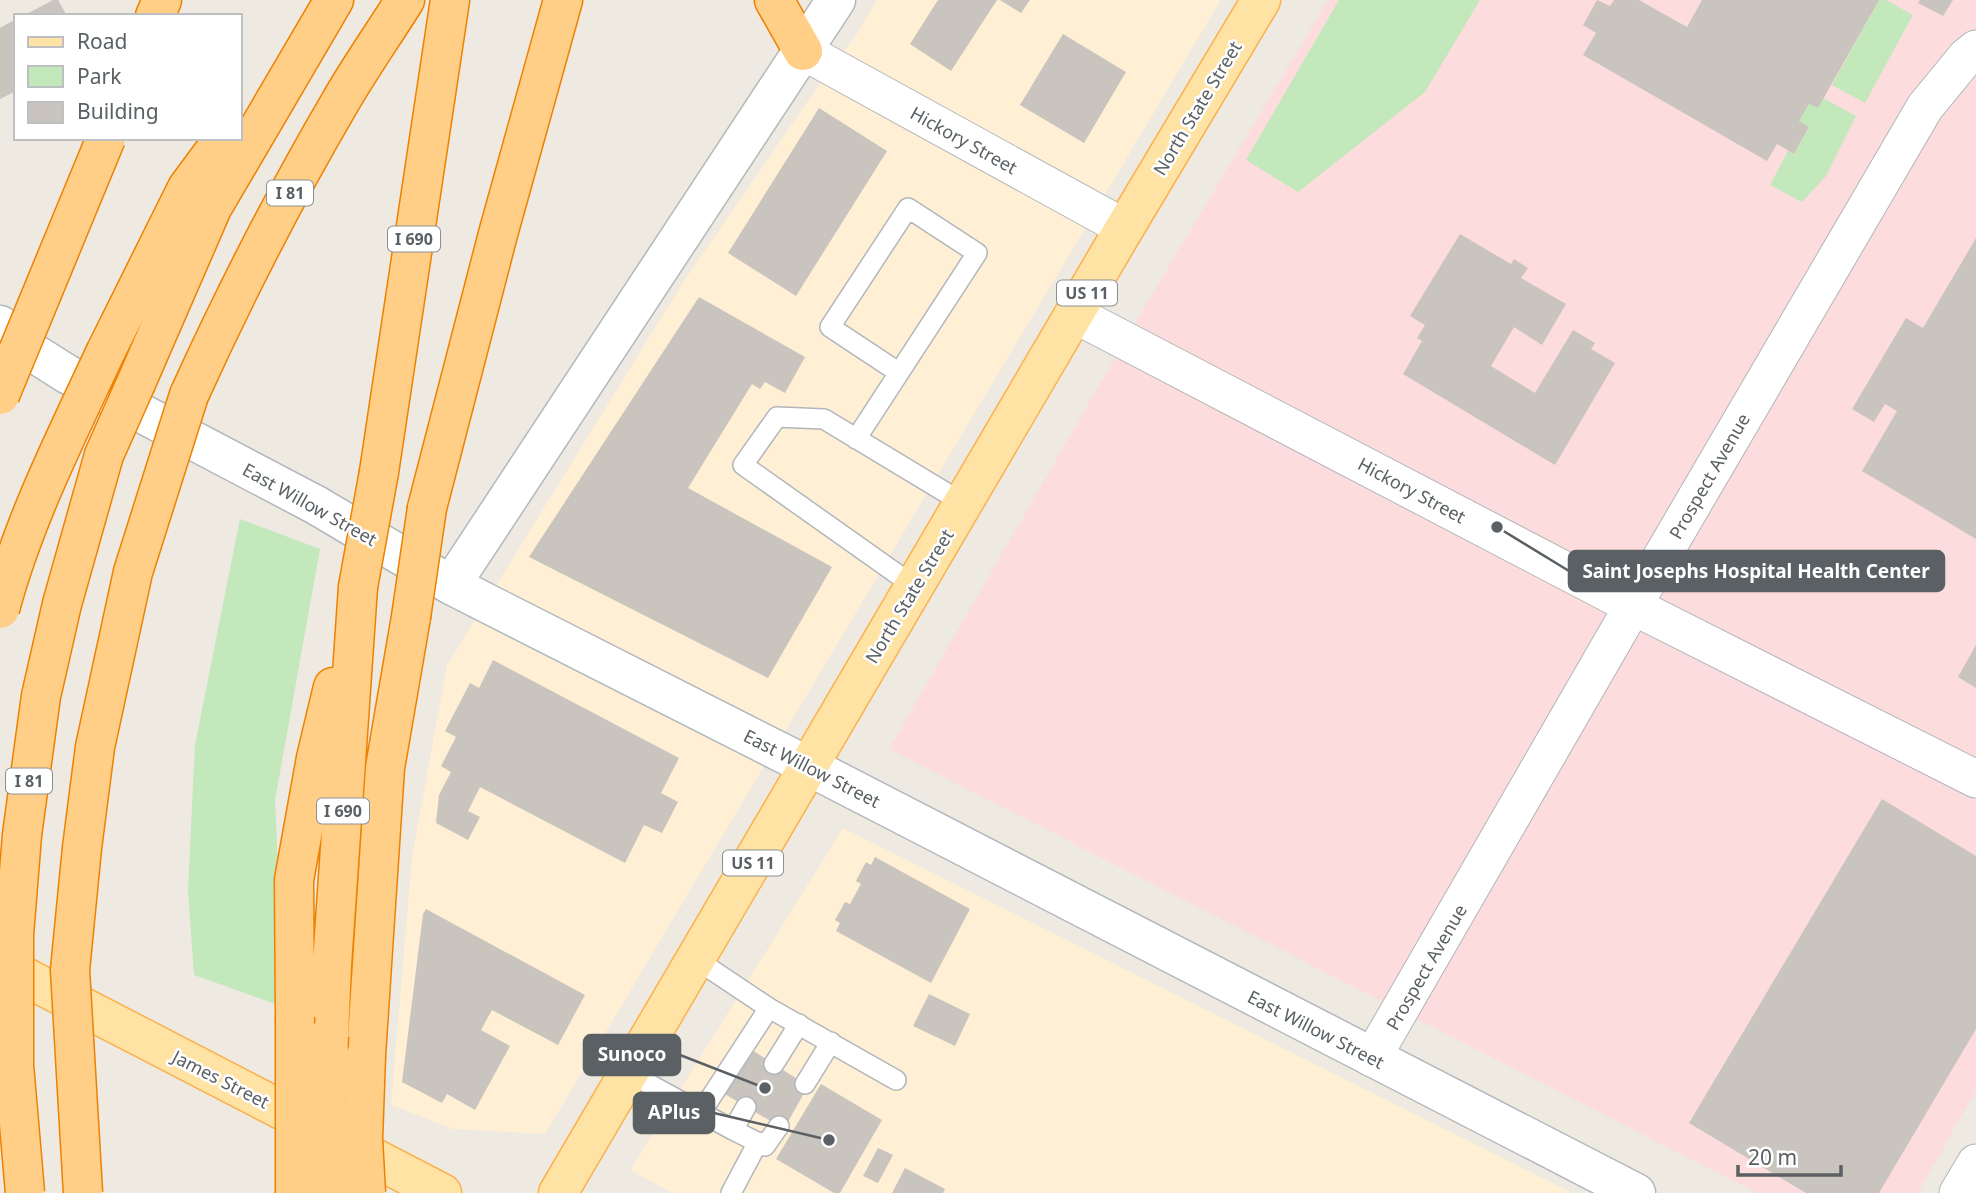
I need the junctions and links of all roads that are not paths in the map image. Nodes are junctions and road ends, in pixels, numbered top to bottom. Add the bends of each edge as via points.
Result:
1 (334, 0) edge
2 (405, 0) edge
3 (562, 0) edge
4 (774, 0) edge
5 (836, 0) edge
6 (1261, 0) edge
7 (449, 3) edge
8 (307, 43) junction
9 (1976, 49) edge
10 (803, 51) junction
11 (242, 118) edge
12 (105, 140) edge
13 (223, 140) edge
14 (1125, 228) junction
15 (1074, 314) junction
16 (0, 325) edge
17 (898, 372) junction
18 (0, 395) edge
19 (856, 439) junction
20 (963, 503) junction
21 (452, 585) junction
22 (914, 586) junction
23 (358, 587) junction
24 (1633, 606) junction
25 (0, 609) edge
26 (808, 766) junction
27 (1976, 779) edge
28 (697, 960) junction
29 (0, 964) edge
30 (769, 1008) junction
31 (799, 1024) junction
32 (831, 1042) junction
33 (1372, 1058) junction
34 (774, 1064) dead end
35 (629, 1073) junction
36 (896, 1080) dead end
37 (805, 1084) dead end
38 (746, 1107) dead end
39 (702, 1111) junction
40 (779, 1126) dead end
41 (733, 1130) junction
42 (758, 1142) junction
43 (1976, 1163) edge
44 (25, 1193) edge
45 (83, 1193) edge
46 (295, 1193) edge
47 (330, 1193) edge
48 (366, 1193) edge
49 (442, 1193) edge
50 (558, 1193) edge
51 (731, 1193) edge
52 (1636, 1193) edge
53 (1958, 1193) edge

1 - 8 highway, I 81
2 - 45 highway, I 81, bridge via 300,173 215,338 190,395 133,572 95,747 70,970
3 - 48 highway, bridge via 427,508 385,768 366,1055
4 - 10 highway
5 - 10 street
6 - 14 main road, North State Street / US 11
7 - 23 highway, I 690, bridge
8 - 11 highway
8 - 44 highway, I 81, bridge via 212,208 104,456 62,604 41,696 14,935 14,1065
9 - 24 street, Prospect Avenue via 1925,107
10 - 14 street, Hickory Street
10 - 21 street
12 - 18 highway, bridge
13 - 25 highway, bridge via 187,188 53,462
14 - 15 main road, North State Street / US 11
15 - 20 main road, North State Street / US 11
15 - 24 street, Hickory Street
16 - 21 street, East Willow Street via 67,374 316,505
17 - 17 lane via 977,253 908,208 831,327
17 - 19 lane
19 - 20 lane
19 - 22 lane via 824,419 777,417 743,465
20 - 22 main road, North State Street / US 11
21 - 26 street, East Willow Street
22 - 26 main road, North State Street / US 11
23 - 46 highway, bridge via 316,758 294,880
23 - 47 highway, I 690, bridge via 331,965 326,1107
24 - 27 street, Hickory Street
24 - 33 street, Prospect Avenue
26 - 28 main road, North State Street / US 11
26 - 33 street, East Willow Street
28 - 30 lane
28 - 35 main road, North State Street / US 11
29 - 49 main road, James Street
30 - 31 lane
30 - 39 lane
31 - 32 lane
31 - 34 lane
32 - 36 lane
32 - 37 lane
33 - 52 street, East Willow Street
35 - 39 lane
35 - 50 main road, North State Street / US 11
38 - 41 lane
39 - 41 lane
40 - 42 lane via 765,1146
41 - 42 lane
42 - 51 lane
43 - 53 street

